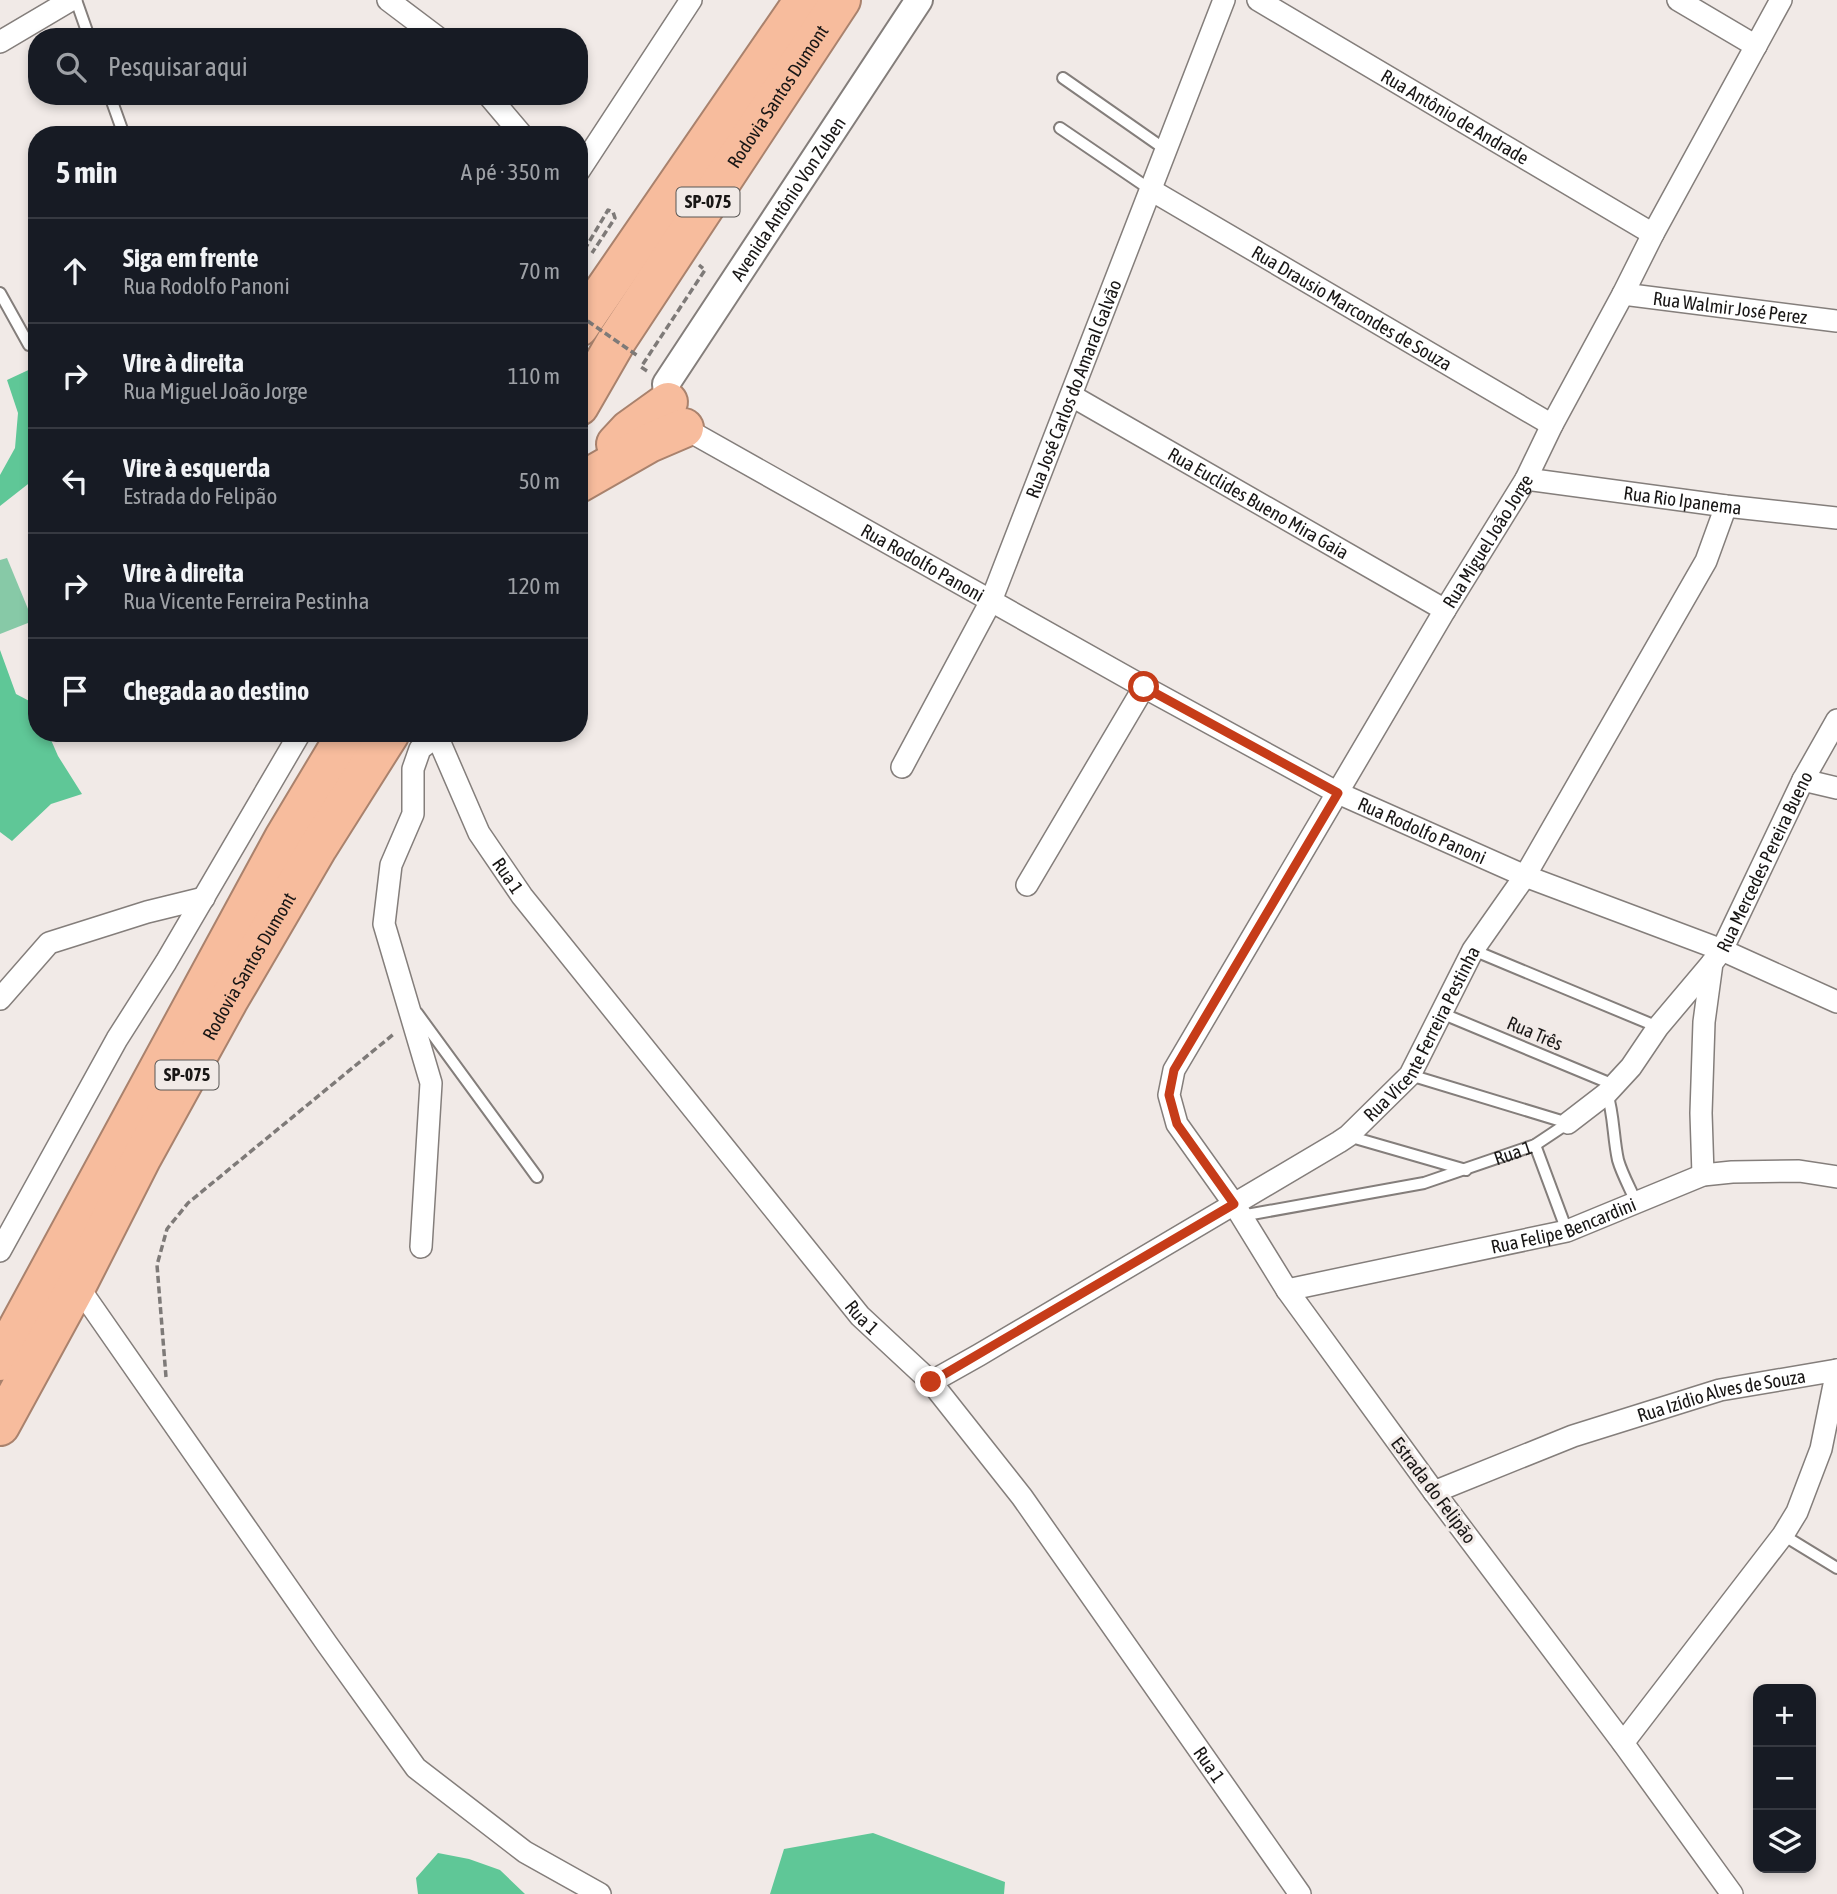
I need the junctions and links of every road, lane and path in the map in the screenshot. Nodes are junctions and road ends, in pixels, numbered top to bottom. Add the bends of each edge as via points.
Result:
1 (73, 0) edge
2 (388, 0) edge
3 (691, 0) edge
4 (804, 0) edge
5 (841, 0) edge
6 (919, 0) edge
7 (1224, 0) edge
8 (1258, 0) edge
9 (1678, 0) edge
10 (1781, 0) edge
11 (85, 28) edge
12 (425, 28) edge
13 (0, 42) edge
14 (1756, 46) junction
15 (1063, 78) dead end
16 (113, 105) edge
17 (497, 105) edge
18 (121, 126) edge
19 (514, 126) edge
20 (1060, 128) dead end
21 (1166, 150) junction
22 (588, 157) edge
23 (1151, 190) junction
24 (1653, 234) junction
25 (588, 243) edge
26 (588, 259) edge
27 (698, 265) dead end
28 (0, 293) edge
29 (1623, 294) junction
30 (588, 314) edge
31 (588, 321) edge
32 (1837, 321) edge
33 (28, 343) edge
34 (638, 356) dead end
35 (588, 390) edge
36 (1072, 396) junction
37 (673, 405) junction
38 (1552, 425) junction
39 (588, 475) edge
40 (1526, 479) junction
41 (1726, 506) junction
42 (1837, 518) edge
43 (991, 601) junction
44 (1445, 610) junction
45 (1144, 687) junction
46 (1837, 720) edge
47 (295, 742) edge
48 (342, 742) edge
49 (384, 742) edge
50 (430, 742) edge
51 (441, 742) edge
52 (902, 767) dead end
53 (1803, 779) junction
54 (1837, 788) edge
55 (1338, 793) junction
56 (1525, 876) junction
57 (1027, 885) dead end
58 (204, 898) junction
59 (1473, 950) junction
60 (1717, 957) junction
61 (0, 999) edge
62 (1837, 1002) edge
63 (409, 1009) junction
64 (1441, 1013) junction
65 (1658, 1027) junction
66 (1174, 1070) joint
67 (1410, 1075) junction
68 (1611, 1089) junction
69 (1568, 1123) junction
70 (1348, 1136) junction
71 (1535, 1145) junction
72 (1466, 1170) junction
73 (1703, 1175) junction
74 (537, 1177) dead end
75 (1837, 1177) edge
76 (1636, 1202) junction
77 (1238, 1210) junction
78 (1567, 1231) junction
79 (421, 1247) dead end
80 (0, 1251) edge
81 (78, 1285) junction
82 (1287, 1290) junction
83 (0, 1361) edge
84 (1837, 1370) edge
85 (931, 1382) junction
86 (169, 1417) junction
87 (0, 1426) edge
88 (1434, 1492) junction
89 (1783, 1535) junction
90 (1837, 1568) edge
91 (1623, 1743) junction
92 (600, 1894) edge
93 (1300, 1894) edge
94 (1732, 1894) edge

1 - 11 lane
1 - 13 street
2 - 12 street
3 - 22 street
4 - 30 highway, Rodovia Santos Dumont / SP-075
5 - 35 highway, Rodovia Santos Dumont / SP-075
6 - 37 street, Avenida Antônio Von Zuben
7 - 21 street, Rua José Carlos do Amaral Galvão
8 - 24 street, Rua Antônio de Andrade
9 - 14 street
10 - 14 street, Rua Miguel João Jorge
14 - 24 street, Rua Miguel João Jorge
15 - 21 lane
16 - 18 lane
17 - 19 street
20 - 23 lane
21 - 23 street, Rua José Carlos do Amaral Galvão
23 - 36 street, Rua José Carlos do Amaral Galvão
23 - 38 street, Rua Drausio Marcondes de Souza
24 - 29 street, Rua Miguel João Jorge
25 - 26 path via 607,210 613,212 615,218
27 - 37 path via 705,270 641,367
28 - 33 lane
29 - 32 street, Rua Walmir José Perez
29 - 38 street, Rua Miguel João Jorge
31 - 34 path, bridge
36 - 43 street, Rua José Carlos do Amaral Galvão
36 - 44 street, Rua Euclides Bueno Mira Gaia
37 - 39 highway via 629,430
37 - 43 street, Rua Rodolfo Panoni
38 - 40 street, Rua Miguel João Jorge
40 - 41 street, Rua Rio Ipanema
40 - 44 street, Rua Miguel João Jorge
41 - 42 street, Rua Rio Ipanema
41 - 56 street, Rua Vicente Ferreira Pestinha via 1706,561
43 - 45 street, Rua Rodolfo Panoni
43 - 52 street, Rua José Carlos do Amaral Galvão
44 - 55 street, Rua Miguel João Jorge
45 - 55 street, Rua Rodolfo Panoni
45 - 57 street
46 - 53 street, Rua Mercedes Pereira Bueno
47 - 58 street
48 - 83 highway, Rodovia Santos Dumont / SP-075 via 284,838
49 - 81 highway, Rodovia Santos Dumont / SP-075 via 228,1001
50 - 63 street, Rua 1 via 420,749 414,769 412,814 391,865 384,924
51 - 85 street, Rua 1 via 479,833 522,895 860,1316
53 - 54 street
53 - 60 street, Rua Mercedes Pereira Bueno
55 - 56 street, Rua Rodolfo Panoni
55 - 66 street, Rua Miguel João Jorge
56 - 59 street, Rua Vicente Ferreira Pestinha
56 - 60 street, Rua Rodolfo Panoni
58 - 61 street via 49,943
58 - 80 street via 117,1039
59 - 64 street, Rua Vicente Ferreira Pestinha
59 - 65 lane
60 - 62 street, Rua Rodolfo Panoni
60 - 65 street, Rua 1
60 - 73 street, Rua Mercedes Pereira Bueno via 1704,1022
63 - 74 lane
63 - 79 street via 431,1083
63 - 86 path via 188,1203 167,1229 157,1265
64 - 67 street, Rua Vicente Ferreira Pestinha
64 - 68 lane, Rua Três
65 - 68 street, Rua 1
66 - 77 street, Estrada do Felipão via 1169,1095 1177,1124
67 - 69 lane
67 - 70 street, Rua Vicente Ferreira Pestinha
68 - 69 street, Rua 1
68 - 76 lane via 1619,1164
69 - 71 lane, Rua 1
70 - 72 lane
70 - 77 street, Rua Vicente Ferreira Pestinha
71 - 72 lane, Rua 1
71 - 78 lane
72 - 77 lane, Rua 1 via 1424,1183
73 - 75 street, Rua Felipe Bencardini via 1799,1171
73 - 76 street, Rua Felipe Bencardini
76 - 78 street, Rua Felipe Bencardini
77 - 82 street, Estrada do Felipão
77 - 85 street, Rua Vicente Ferreira Pestinha
78 - 82 street, Rua Felipe Bencardini
81 - 86 street
81 - 87 highway, Rodovia Santos Dumont / SP-075
82 - 88 street, Estrada do Felipão
84 - 88 street, Rua Izídio Alves de Souza via 1720,1390 1573,1436
84 - 89 street, Rua Izídio Alves de Souza via 1821,1449 1797,1512
85 - 93 street, Rua 1 via 1022,1497
86 - 92 street via 416,1768 526,1852
88 - 91 street, Estrada do Felipão
89 - 90 lane
89 - 91 street, Rua Izídio Alves de Souza
91 - 94 street, Estrada do Felipão

